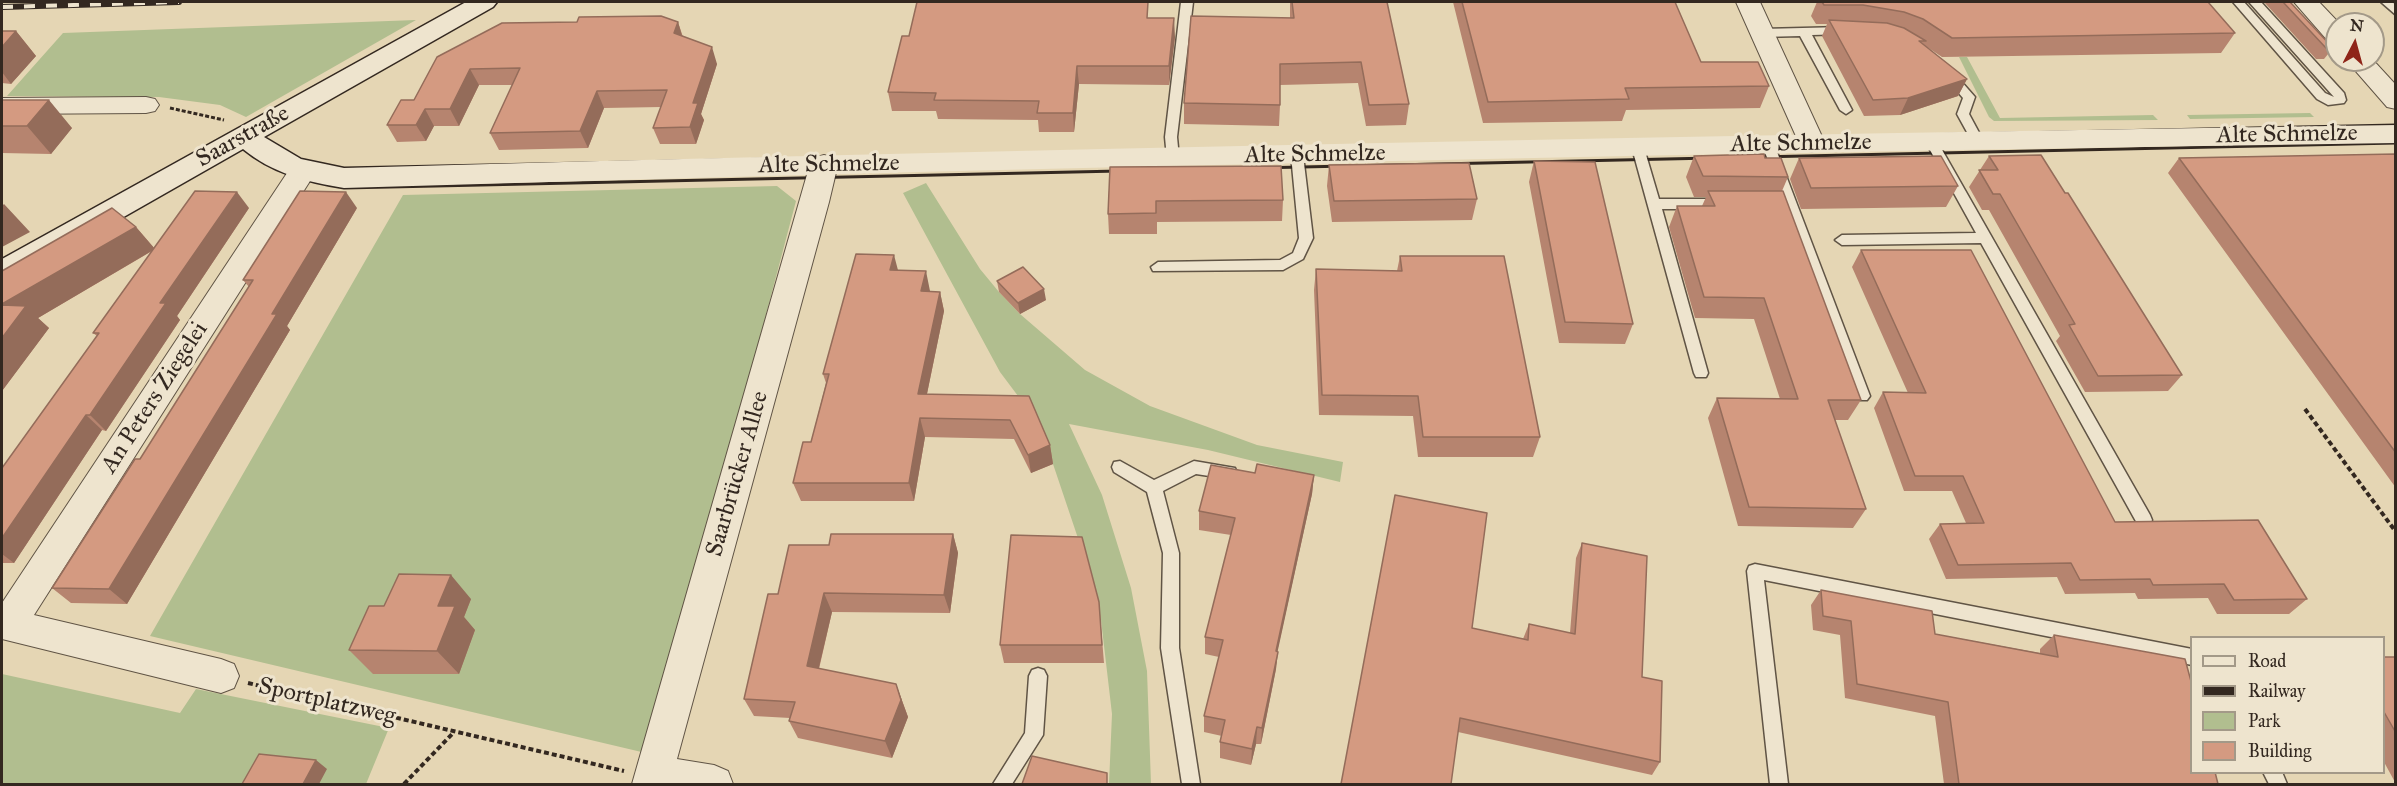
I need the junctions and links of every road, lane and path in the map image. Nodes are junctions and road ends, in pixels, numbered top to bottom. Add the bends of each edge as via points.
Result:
1 (484, 2) edge
2 (1187, 2) edge
3 (1748, 2) edge
4 (2238, 2) edge
5 (2255, 2) edge
6 (2306, 2) edge
7 (2386, 2) edge
8 (2396, 12) edge
9 (2325, 23) edge
10 (1856, 31) edge
11 (1804, 32) junction
12 (1762, 33) junction
13 (1940, 67) edge
14 (2370, 72) edge
15 (2396, 100) edge
16 (146, 105) joint
17 (2, 106) edge
18 (1846, 110) dead end
19 (236, 129) junction
20 (2396, 134) edge
21 (1977, 140) junction
22 (1931, 141) junction
23 (1812, 143) junction
24 (1768, 144) junction
25 (1638, 148) junction
26 (1297, 155) junction
27 (1173, 158) junction
28 (824, 164) junction
29 (303, 170) junction
30 (1653, 204) junction
31 (1733, 204) edge
32 (1985, 237) junction
33 (1842, 240) dead end
34 (1158, 267) dead end
35 (2, 272) edge
36 (1701, 374) dead end
37 (1862, 396) edge
38 (2305, 409) dead end
39 (1120, 467) dead end
40 (1243, 475) edge
41 (1154, 488) junction
42 (2144, 520) edge
43 (2396, 532) edge
44 (4, 624) edge
45 (2190, 657) edge
46 (221, 676) joint
47 (1038, 676) dead end
48 (454, 732) junction
49 (653, 779) edge
50 (404, 784) edge
51 (714, 784) edge
52 (1002, 784) edge
53 (1191, 784) edge
54 (1779, 784) edge

1 - 19 street, Saarstraße
2 - 27 lane via 1171,137
3 - 12 street
4 - 5 lane via 2322,98 2340,100
6 - 9 street
7 - 8 lane
10 - 11 lane
11 - 12 lane
11 - 18 lane
12 - 23 street
13 - 21 lane via 1969,97 1963,114
14 - 15 street
16 - 17 street
16 - 19 path
19 - 29 street, Alte Schmelze via 265,154
19 - 35 street, Saarstraße
20 - 21 street, Alte Schmelze
21 - 22 street, Alte Schmelze
22 - 23 street, Alte Schmelze
22 - 32 lane
23 - 24 street, Alte Schmelze
24 - 25 street, Alte Schmelze
24 - 37 lane via 1785,205
25 - 26 street, Alte Schmelze
25 - 30 lane
26 - 27 street, Alte Schmelze
26 - 34 lane via 1306,238 1298,256 1283,265
27 - 28 street, Alte Schmelze
28 - 29 street, Alte Schmelze via 387,178 344,178
28 - 49 street, Saarbrücker Allee
29 - 44 street, An Peters Ziegelei
30 - 31 lane
30 - 36 lane
32 - 33 lane
32 - 42 lane
38 - 43 path
39 - 41 lane
40 - 41 lane via 1194,467
41 - 53 lane via 1171,553 1170,648
44 - 46 street
45 - 54 lane via 1755,571
46 - 48 path, Sportplatzweg
47 - 52 lane via 1034,735
48 - 49 path, Sportplatzweg
48 - 50 path
49 - 51 street

